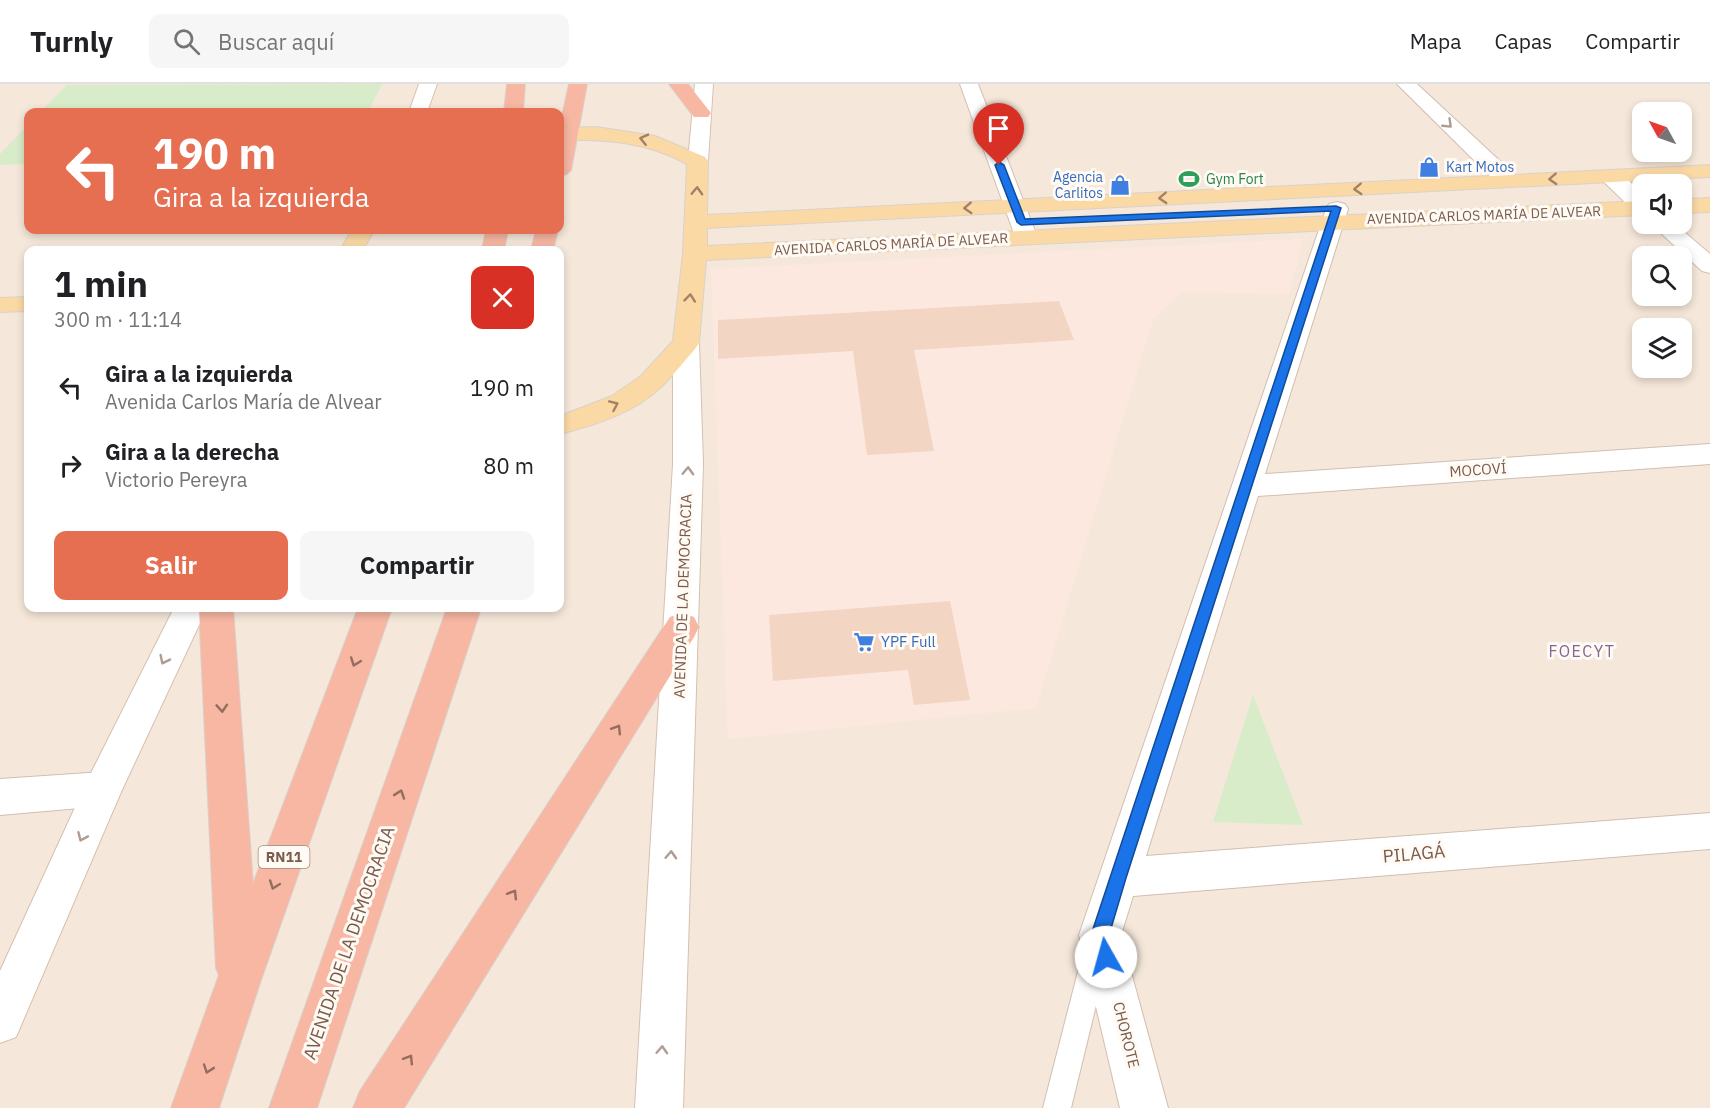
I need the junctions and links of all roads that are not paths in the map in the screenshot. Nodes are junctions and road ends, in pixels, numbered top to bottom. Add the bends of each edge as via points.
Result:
1 (428, 84) edge
2 (516, 84) edge
3 (578, 84) edge
4 (678, 84) edge
5 (704, 84) edge
6 (969, 84) edge
7 (1406, 84) edge
8 (419, 108) edge
9 (514, 108) edge
10 (701, 113) junction
11 (564, 131) edge
12 (564, 134) edge
13 (698, 161) junction
14 (1710, 171) edge
15 (1611, 176) junction
16 (1508, 181) junction
17 (1710, 188) edge
18 (1692, 189) edge
19 (1632, 193) edge
20 (1632, 199) edge
21 (1710, 205) edge
22 (1692, 206) edge
23 (1335, 215) junction
24 (762, 219) junction
25 (1021, 221) junction
26 (696, 222) junction
27 (894, 227) junction
28 (1673, 234) edge
29 (750, 251) junction
30 (695, 254) junction
31 (1710, 266) edge
32 (24, 283) edge
33 (0, 284) edge
34 (24, 304) edge
35 (0, 305) edge
36 (686, 343) junction
37 (564, 424) edge
38 (1710, 453) edge
39 (1247, 486) junction
40 (188, 612) edge
41 (216, 612) edge
42 (374, 612) edge
43 (463, 612) edge
44 (682, 627) junction
45 (103, 789) junction
46 (0, 797) edge
47 (1710, 831) edge
48 (1118, 878) junction
49 (1100, 935) junction
50 (9, 980) edge
51 (239, 980) junction
52 (0, 1021) edge
53 (195, 1108) edge
54 (293, 1108) edge
55 (377, 1108) edge
56 (659, 1108) edge
57 (1057, 1108) edge
58 (1144, 1108) edge

1 - 8 street
2 - 9 highway
3 - 11 highway
4 - 10 highway
5 - 10 street, AVENIDA DE LA DEMOCRACIA
6 - 25 street
7 -> 16 street
10 - 13 street, AVENIDA DE LA DEMOCRACIA
13 -> 12 main road via 674,147 643,138 607,133
26 -> 13 main road, AVENIDA DE LA DEMOCRACIA
14 - 15 main road, AVENIDA CARLOS MARÍA DE ALVEAR
15 -> 16 main road, AVENIDA CARLOS MARÍA DE ALVEAR
15 - 19 street
16 -> 25 main road, AVENIDA CARLOS MARÍA DE ALVEAR
17 - 18 main road
20 - 23 main road, AVENIDA CARLOS MARÍA DE ALVEAR
21 - 22 main road
23 - 25 main road, AVENIDA CARLOS MARÍA DE ALVEAR
23 - 39 street
25 -> 24 main road, AVENIDA CARLOS MARÍA DE ALVEAR
24 - 26 main road, AVENIDA CARLOS MARÍA DE ALVEAR
24 - 27 main road, AVENIDA CARLOS MARÍA DE ALVEAR
25 - 27 main road, AVENIDA CARLOS MARÍA DE ALVEAR
25 - 29 main road, AVENIDA CARLOS MARÍA DE ALVEAR
26 - 30 main road, AVENIDA DE LA DEMOCRACIA
27 - 29 main road, AVENIDA CARLOS MARÍA DE ALVEAR
28 - 31 street
29 - 30 main road, AVENIDA CARLOS MARÍA DE ALVEAR
36 -> 30 main road, AVENIDA DE LA DEMOCRACIA
32 - 33 main road
34 - 35 main road
37 -> 36 main road via 622,402 651,382
44 -> 36 street, AVENIDA DE LA DEMOCRACIA via 688,464
38 - 39 street, MOCOVÍ
39 - 48 street
40 -> 45 street
41 -> 51 highway
42 -> 51 highway, RN11
54 -> 43 highway, AVENIDA DE LA DEMOCRACIA
55 -> 44 highway
56 -> 44 street, AVENIDA DE LA DEMOCRACIA
45 - 46 street
45 -> 50 street
47 - 48 street, PILAGÁ
48 - 49 street
49 - 57 lane
49 - 58 street, CHOROTE
50 - 52 street
51 -> 53 highway, RN11

